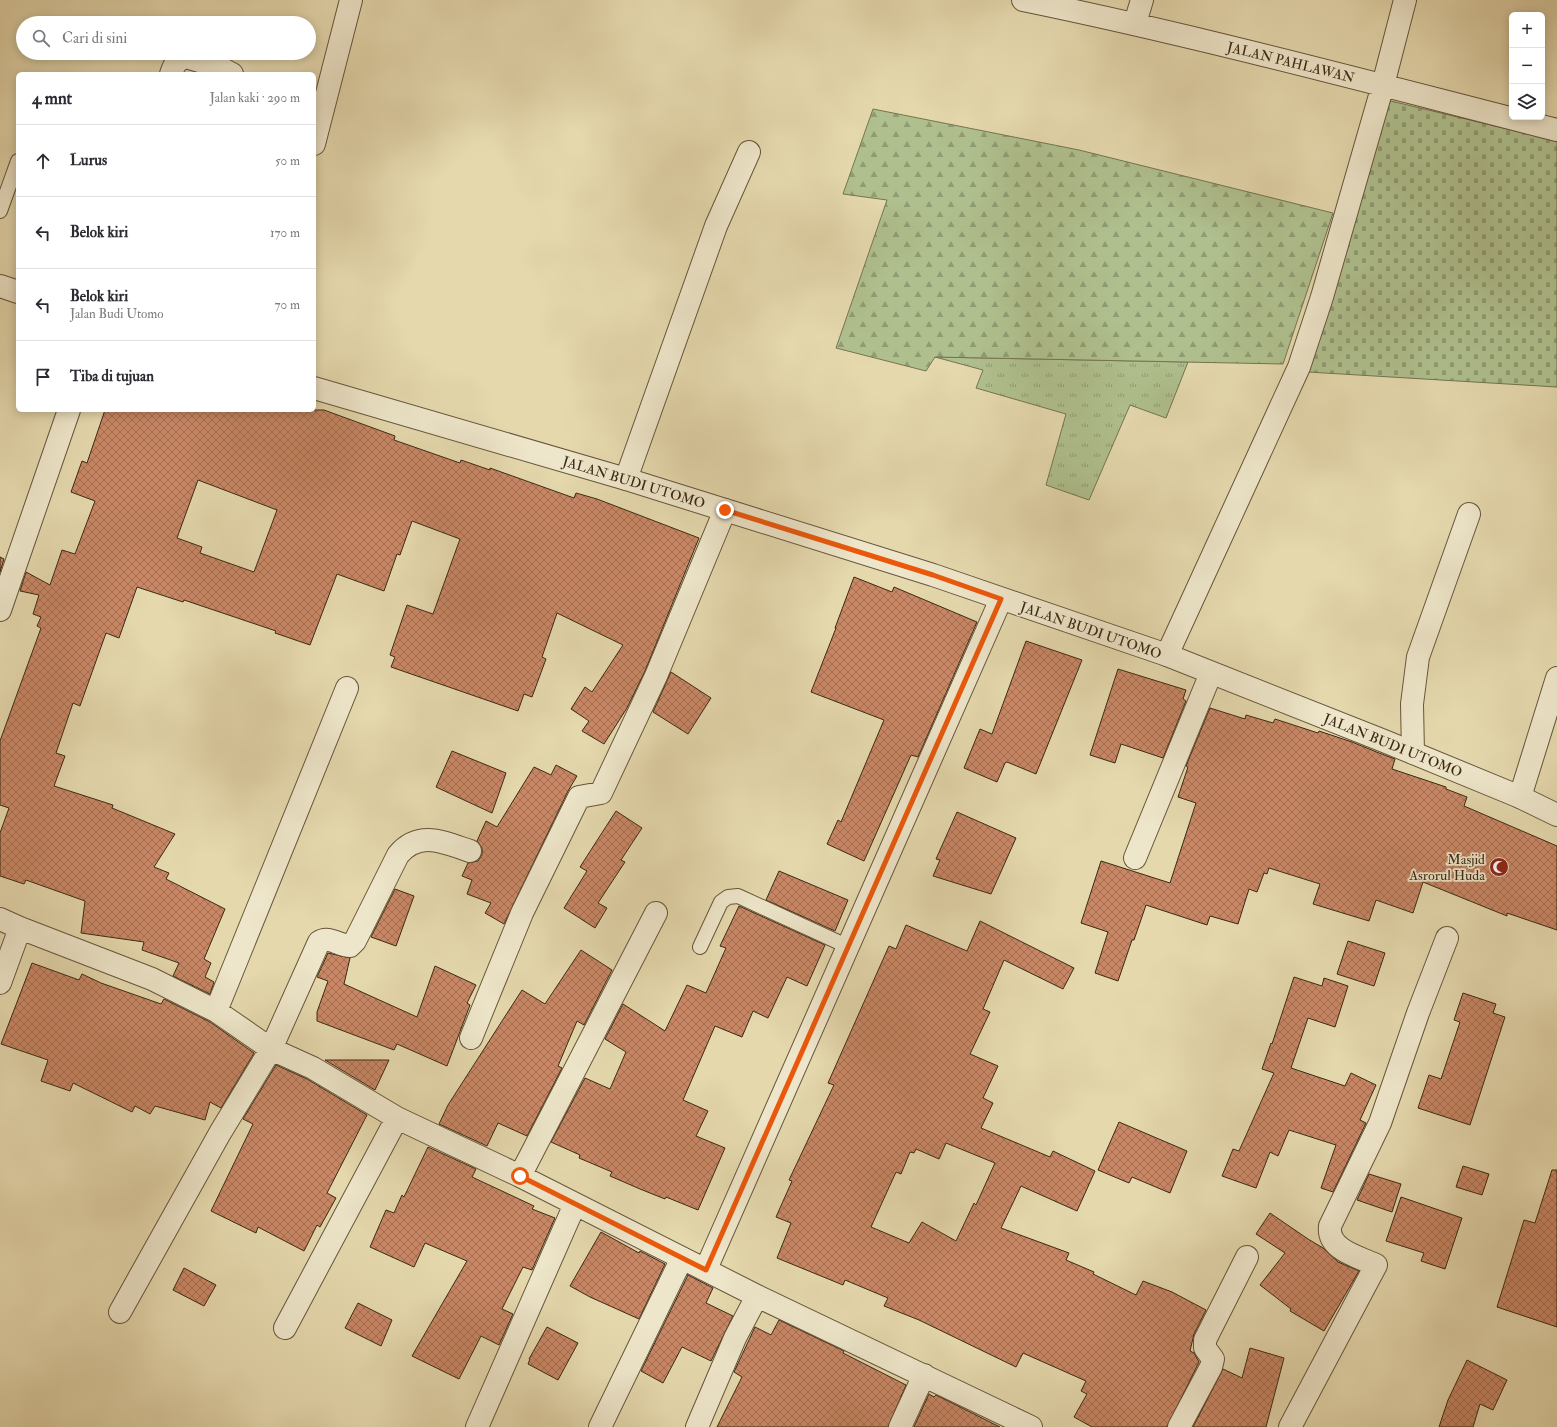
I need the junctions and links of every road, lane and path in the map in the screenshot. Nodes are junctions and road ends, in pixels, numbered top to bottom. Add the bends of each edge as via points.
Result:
1 (351, 0) edge
2 (1024, 0) edge
3 (1142, 0) edge
4 (1405, 0) edge
5 (1135, 23) junction
6 (179, 60) edge
7 (196, 60) edge
8 (172, 72) edge
9 (228, 72) edge
10 (1383, 85) junction
11 (317, 119) edge
12 (1557, 130) edge
13 (749, 152) dead end
14 (16, 167) edge
15 (0, 211) edge
16 (0, 286) edge
17 (16, 291) edge
18 (316, 389) edge
19 (68, 412) edge
20 (626, 479) junction
21 (725, 510) junction
22 (1469, 514) dead end
23 (1001, 599) junction
24 (0, 610) edge
25 (1167, 655) junction
26 (1211, 673) junction
27 (1557, 678) edge
28 (347, 688) dead end
29 (1413, 752) junction
30 (1520, 798) junction
31 (1557, 815) edge
32 (470, 850) dead end
33 (1135, 858) dead end
34 (656, 913) dead end
35 (0, 919) edge
36 (20, 928) junction
37 (1447, 938) dead end
38 (700, 947) dead end
39 (849, 947) junction
40 (0, 983) edge
41 (216, 1011) junction
42 (471, 1038) dead end
43 (271, 1048) junction
44 (397, 1118) junction
45 (520, 1176) junction
46 (575, 1204) junction
47 (1247, 1256) dead end
48 (682, 1258) junction
49 (706, 1270) junction
50 (757, 1296) junction
51 (120, 1312) dead end
52 (285, 1328) dead end
53 (924, 1375) junction
54 (477, 1427) edge
55 (600, 1427) edge
56 (697, 1427) edge
57 (900, 1427) edge
58 (1031, 1427) edge
59 (1179, 1427) edge
60 (1290, 1427) edge

1 - 11 street
2 - 5 street, JALAN PAHLAWAN
3 - 5 street
4 - 10 street
5 - 10 street, JALAN PAHLAWAN
6 - 8 street
7 - 9 street
10 - 12 street, JALAN PAHLAWAN
10 - 25 street via 1322,297 1299,367
13 - 20 street via 716,226
14 - 15 lane
16 - 17 street
18 - 20 street, JALAN BUDI UTOMO
19 - 24 street
20 - 21 street, JALAN BUDI UTOMO
21 - 23 street, JALAN BUDI UTOMO
21 - 42 street via 656,676 601,793 579,798 522,913
22 - 29 street via 1418,657 1412,704
23 - 25 street, JALAN BUDI UTOMO
23 - 39 street
25 - 26 street, JALAN BUDI UTOMO
26 - 29 street, JALAN BUDI UTOMO
26 - 33 street
27 - 30 street
28 - 41 street
29 - 30 street, JALAN BUDI UTOMO
30 - 31 street, JALAN BUDI UTOMO
32 - 43 street via 428,840 406,846 398,855 355,941 350,946 324,939 319,942
34 - 45 street
35 - 36 street
36 - 40 street
36 - 41 street via 152,979
37 - 60 street via 1380,1123 1330,1226 1329,1234 1335,1246 1376,1265
38 - 39 lane via 721,902 728,897 738,896
39 - 49 street
41 - 43 street
43 - 44 street via 313,1068
43 - 51 street via 220,1133
44 - 45 street
44 - 52 street
45 - 46 street
46 - 48 street
46 - 54 street
47 - 59 street via 1205,1340 1205,1348 1213,1359 1212,1367
48 - 49 street
48 - 55 street
49 - 50 street
50 - 53 street
50 - 56 street via 735,1338
53 - 57 street
53 - 58 street

